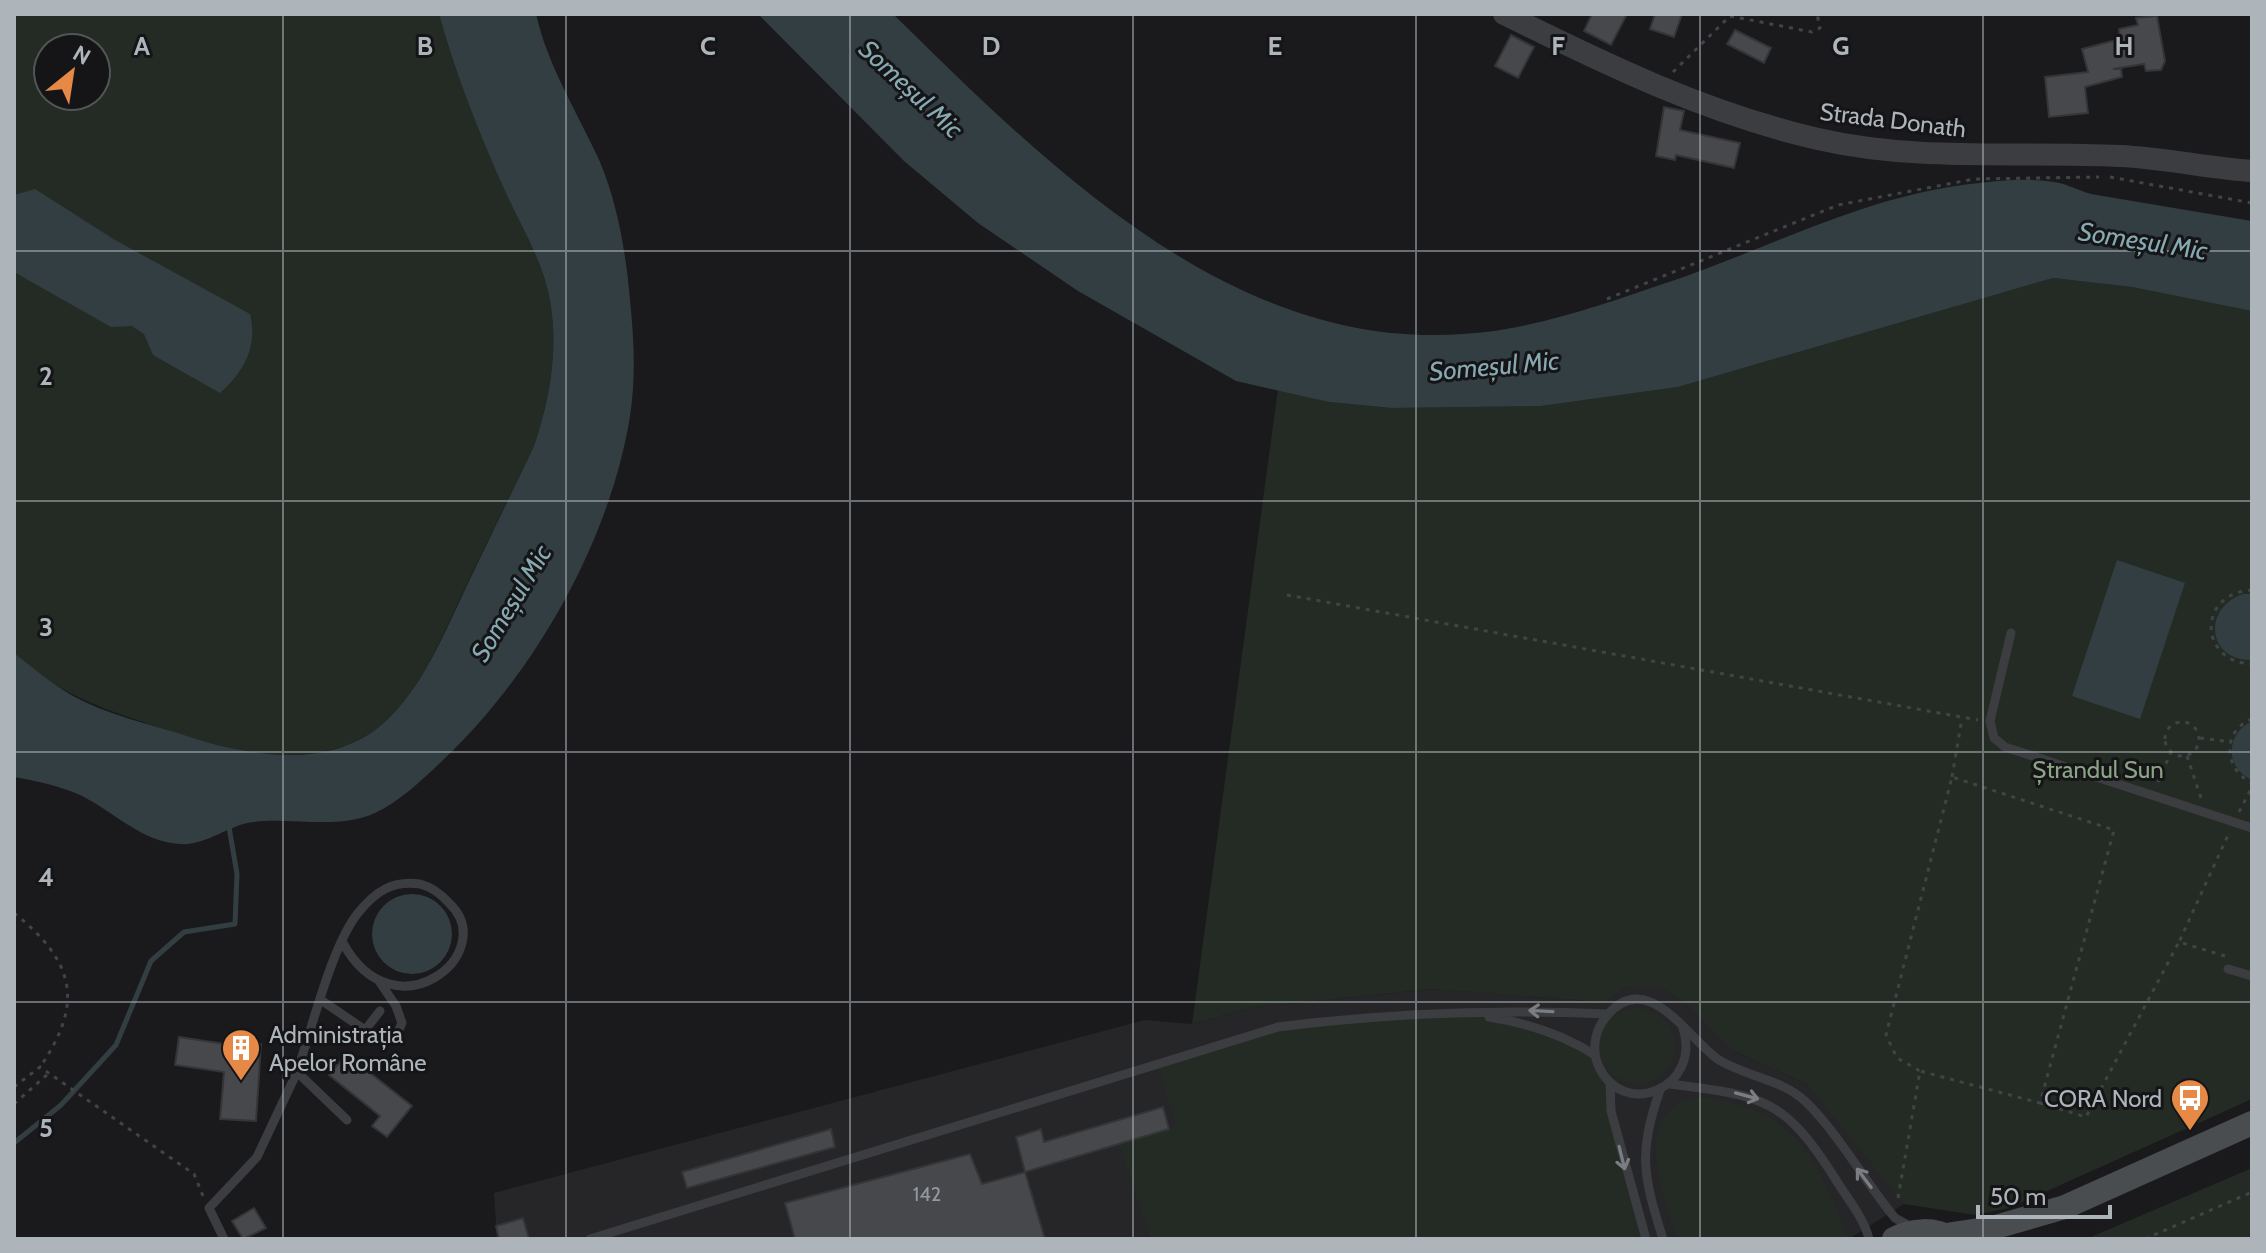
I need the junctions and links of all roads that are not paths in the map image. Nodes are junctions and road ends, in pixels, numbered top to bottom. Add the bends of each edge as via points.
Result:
1 (1513, 17) edge
2 (2252, 171) edge
3 (2011, 633) dead end
4 (2252, 828) edge
5 (343, 943) junction
6 (2228, 969) dead end
7 (2252, 976) edge
8 (379, 981) junction
9 (321, 1000) junction
10 (380, 1011) dead end
11 (1608, 1014) junction
12 (1474, 1015) junction
13 (1683, 1028) junction
14 (397, 1034) dead end
15 (1595, 1055) junction
16 (297, 1072) junction
17 (1610, 1082) junction
18 (1670, 1084) junction
19 (1660, 1090) junction
20 (347, 1120) dead end
21 (2252, 1123) edge
22 (2065, 1207) junction
23 (1895, 1228) edge
24 (1949, 1237) edge
25 (224, 1239) edge
26 (590, 1239) edge
27 (1646, 1239) edge
28 (1663, 1239) edge
29 (1869, 1239) edge
30 (2020, 1239) edge

1 - 2 street, Strada Donath via 1659,86 1786,131 1853,146 1926,154 2122,156
3 - 4 lane via 1990,721 1994,738 2005,747
5 - 8 lane via 356,968
5 - 8 lane via 374,893 401,882 424,885 457,910 464,930 446,971 431,982 411,986
5 - 9 lane
6 - 7 lane
8 - 14 lane via 402,1023
9 - 10 lane via 365,1030
9 - 16 lane
11 -> 12 lane via 1522,1010
11 - 13 lane via 1644,1001 1661,1005
11 - 15 lane via 1596,1035
12 - 15 lane via 1525,1023
12 - 26 lane via 1373,1015 1278,1027
13 - 18 lane via 1684,1066
23 -> 13 lane via 1806,1102 1718,1059
15 - 17 lane
16 - 20 lane
16 - 25 lane via 257,1157 209,1208
17 - 19 lane via 1633,1093
17 -> 27 lane via 1611,1111
18 - 19 lane
18 -> 29 lane via 1726,1090 1776,1106 1821,1156
19 - 28 lane via 1645,1129 1644,1151 1647,1184
21 - 22 main road
22 - 24 main road
22 - 30 main road
23 - 24 main road

